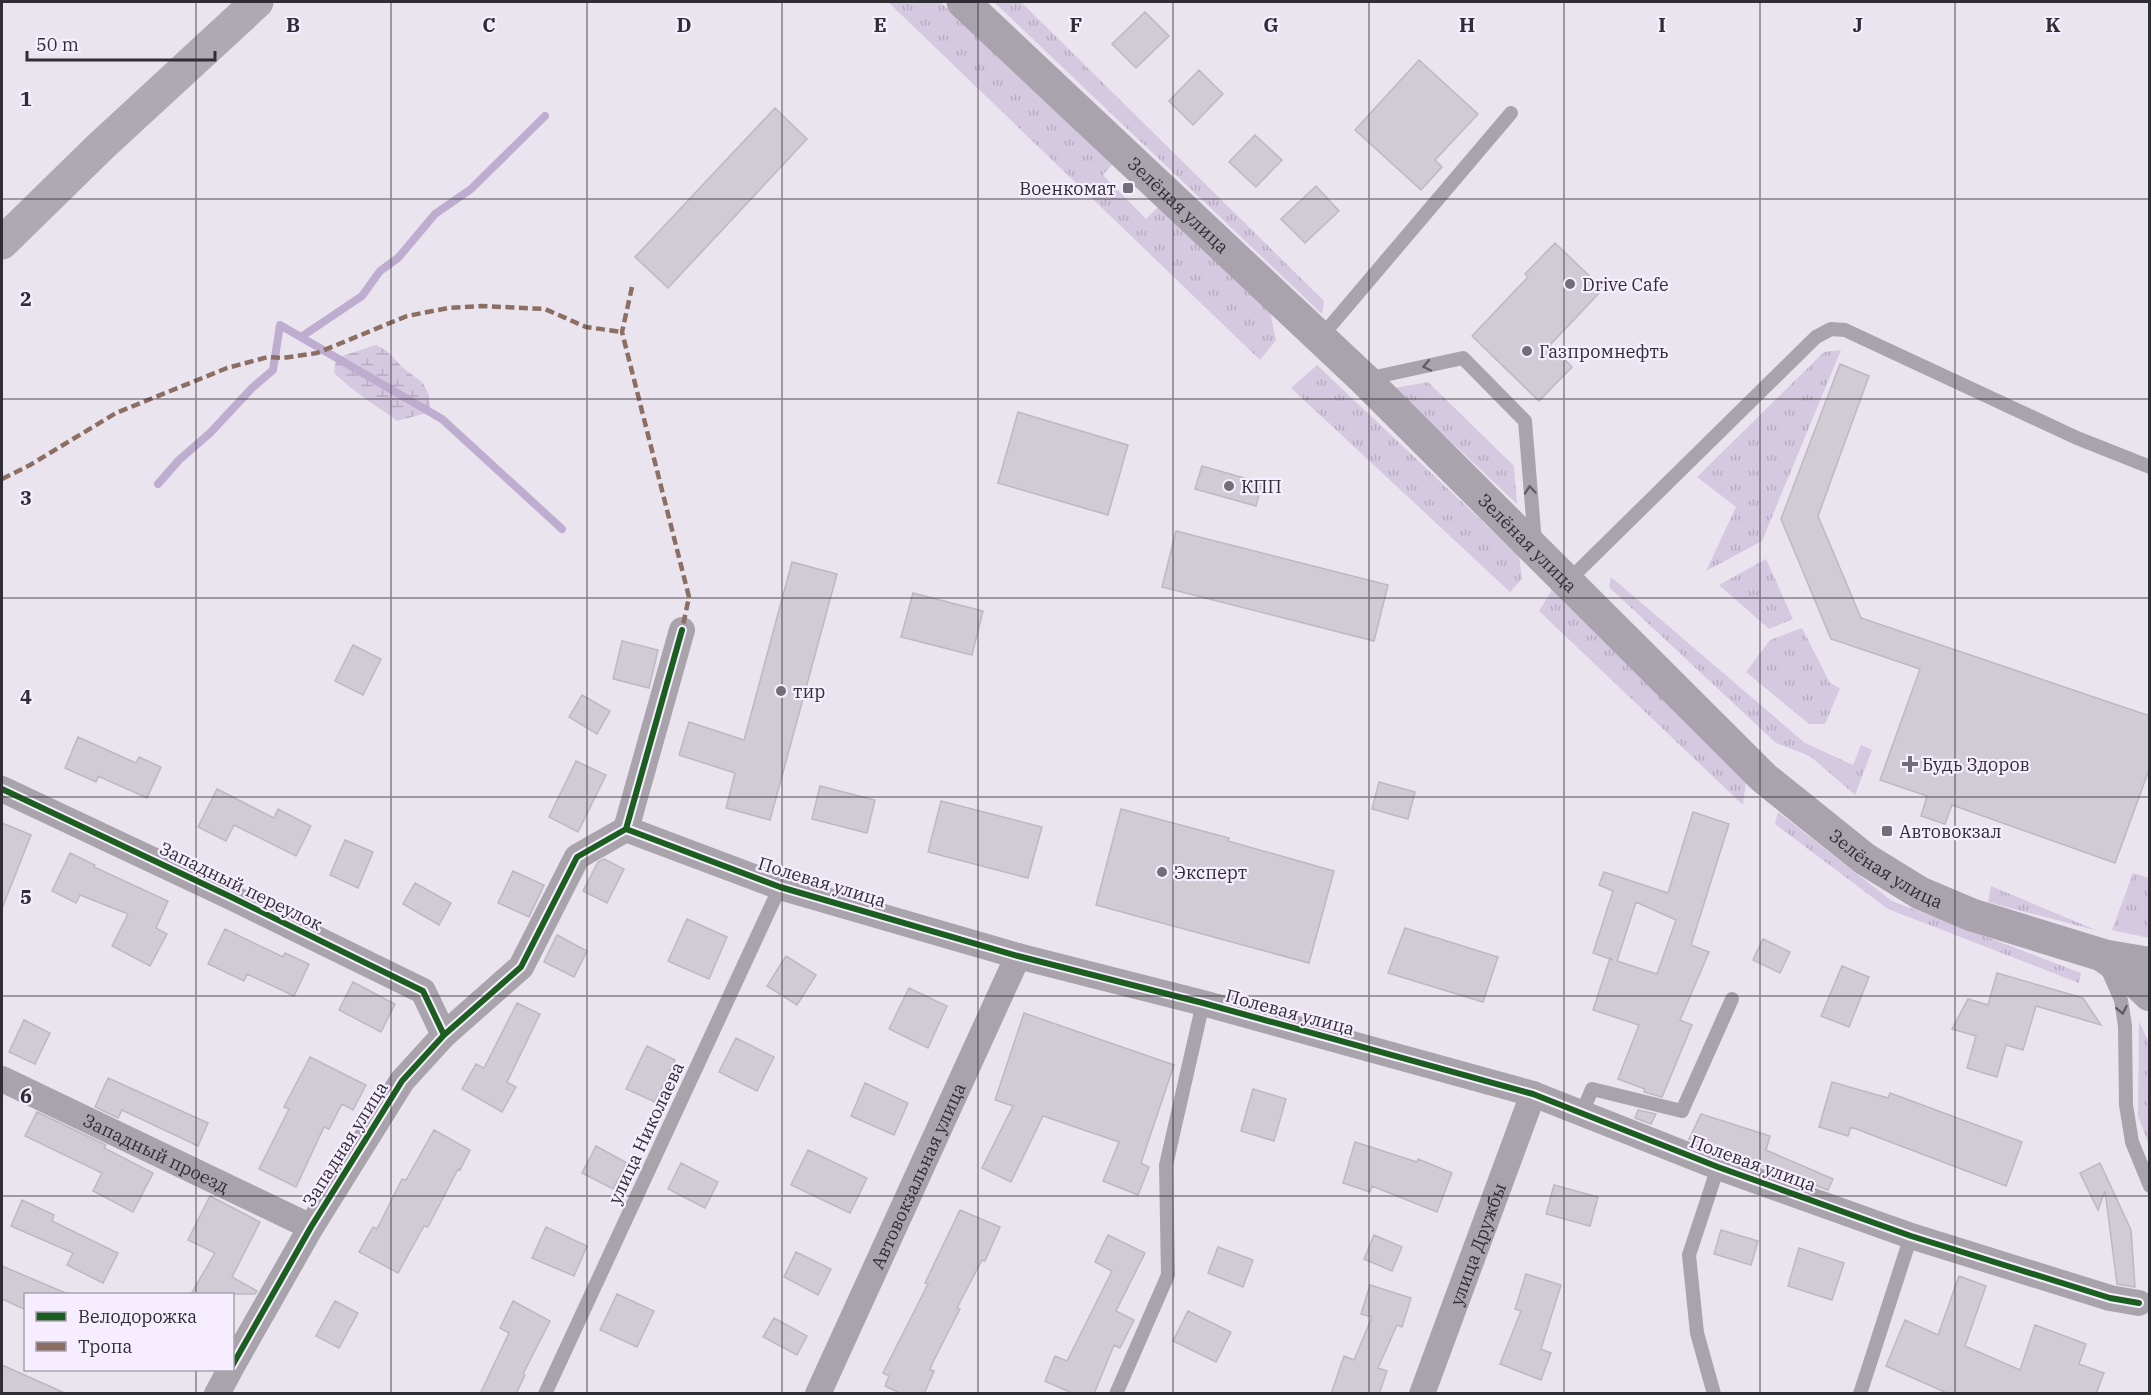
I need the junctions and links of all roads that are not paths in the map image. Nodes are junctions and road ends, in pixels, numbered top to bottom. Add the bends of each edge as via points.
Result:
1 (257, 2) edge
2 (963, 2) edge
3 (1511, 113) dead end
4 (2, 243) edge
5 (1321, 337) junction
6 (1364, 379) junction
7 (2150, 467) edge
8 (1535, 548) junction
9 (1568, 581) junction
10 (682, 630) dead end
11 (2, 789) edge
12 (626, 830) junction
13 (780, 887) junction
14 (2102, 955) junction
15 (1018, 956) junction
16 (2150, 963) edge
17 (2150, 995) edge
18 (1732, 999) dead end
19 (1203, 1003) junction
20 (444, 1035) junction
21 (2, 1079) edge
22 (1533, 1094) junction
23 (1582, 1113) junction
24 (1718, 1167) junction
25 (2150, 1186) edge
26 (311, 1227) junction
27 (1911, 1236) junction
28 (2146, 1306) edge
29 (234, 1363) edge
30 (229, 1371) edge
31 (217, 1394) edge
32 (545, 1394) edge
33 (818, 1394) edge
34 (1116, 1394) edge
35 (1422, 1394) edge
36 (1713, 1394) edge
37 (1860, 1394) edge

1 - 4 highway
2 - 5 main road, Зелёная улица
3 - 5 lane
5 - 6 main road, Зелёная улица
6 - 8 main road, Зелёная улица
8 -> 6 lane via 1525,421 1463,358
7 - 9 lane via 2077,438 1845,330 1831,329 1816,337
8 - 9 main road, Зелёная улица
9 - 14 main road, Зелёная улица via 1764,778 1864,859 1920,893 1972,915
10 - 12 street
11 - 20 street, Западный переулок via 423,991
12 - 13 street, Полевая улица
12 - 20 street, Западная улица via 577,857 521,967
13 - 15 street, Полевая улица
13 - 32 lane, улица Николаева
14 - 16 street
14 - 17 main road, Зелёная улица
14 -> 25 lane via 2121,1000 2126,1026 2126,1105 2132,1142
15 - 19 street, Полевая улица
15 - 33 street, Автовокзальная улица
18 - 23 lane via 1682,1111 1592,1089
19 - 22 street, Полевая улица
19 - 34 lane via 1166,1165 1168,1275
20 - 26 street, Западная улица via 402,1081
21 - 26 street, Западный проезд
22 - 23 street, Полевая улица
22 - 35 street, улица Дружбы
23 - 24 street, Полевая улица
24 - 27 street, Полевая улица
24 - 36 lane via 1689,1255 1698,1333
26 - 29 street, Западная улица
27 - 28 street, Полевая улица
27 - 37 lane
30 - 31 street, Западная улица

